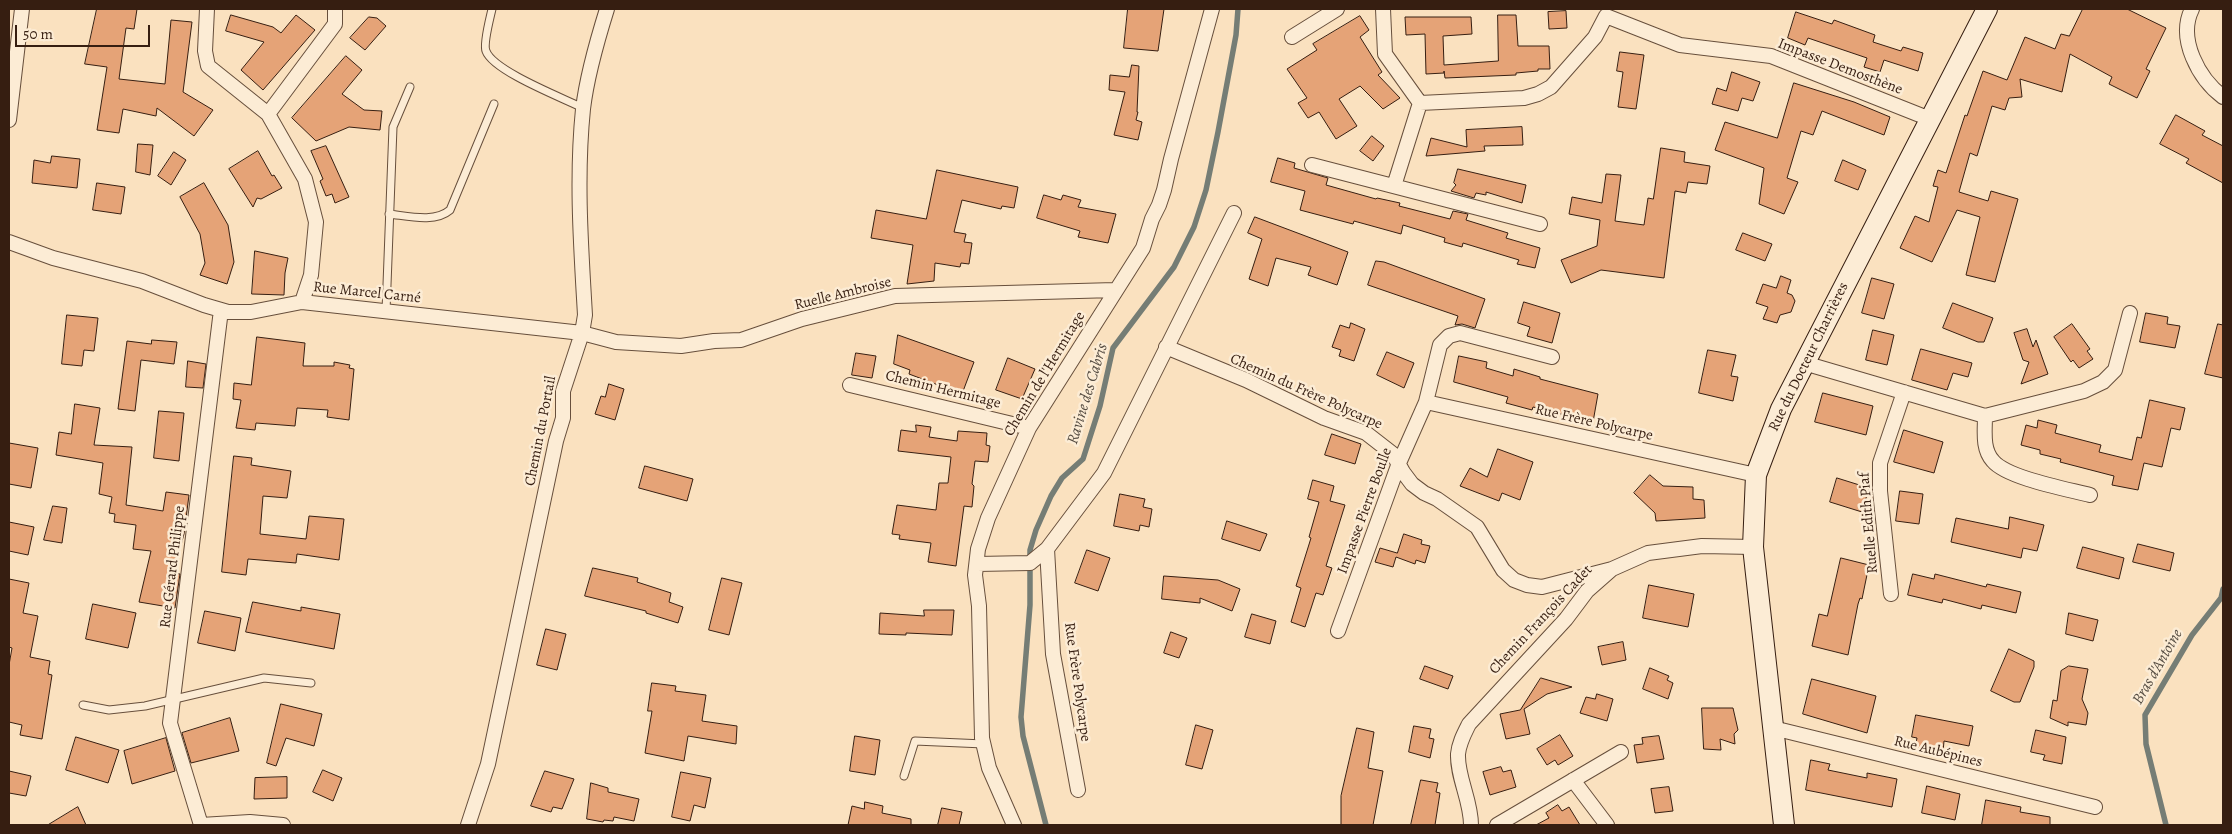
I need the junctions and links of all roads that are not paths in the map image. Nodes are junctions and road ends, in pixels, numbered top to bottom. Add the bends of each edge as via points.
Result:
1 (22, 9) edge
2 (207, 9) edge
3 (335, 9) edge
4 (492, 9) edge
5 (607, 9) edge
6 (1212, 9) edge
7 (1337, 9) edge
8 (1383, 9) edge
9 (1987, 9) edge
10 (2192, 9) edge
11 (1605, 12) edge
12 (1292, 37) dead end
13 (410, 87) dead end
14 (2223, 97) edge
15 (494, 104) dead end
16 (1420, 104) junction
17 (584, 108) junction
18 (268, 114) junction
19 (1930, 119) junction
20 (9, 120) edge
21 (1312, 165) dead end
22 (1394, 186) junction
23 (1234, 212) dead end
24 (389, 214) junction
25 (1540, 224) dead end
26 (9, 242) edge
27 (1115, 290) junction
28 (302, 302) junction
29 (221, 310) junction
30 (386, 311) junction
31 (2130, 313) dead end
32 (582, 333) junction
33 (1166, 347) junction
34 (1552, 357) dead end
35 (1804, 363) junction
36 (850, 384) dead end
37 (1904, 392) junction
38 (1426, 402) junction
39 (1985, 416) junction
40 (1029, 428) junction
41 (1399, 462) junction
42 (1756, 475) junction
43 (2090, 496) dead end
44 (1753, 547) junction
45 (1047, 549) junction
46 (977, 564) junction
47 (1612, 569) junction
48 (1891, 594) dead end
49 (1338, 631) dead end
50 (311, 683) dead end
51 (172, 700) junction
52 (83, 706) dead end
53 (1773, 728) junction
54 (984, 744) junction
55 (1621, 752) dead end
56 (904, 776) dead end
57 (1573, 780) junction
58 (1078, 790) dead end
59 (2095, 807) dead end
60 (201, 825) edge
61 (283, 825) edge
62 (468, 825) edge
63 (1014, 825) edge
64 (1471, 825) edge
65 (1497, 825) edge
66 (1607, 825) edge
67 (1784, 825) edge

1 - 20 street
2 - 18 street via 205,59 213,72
3 - 18 street via 335,24
4 - 17 lane via 485,50 492,61
5 - 17 street, Chemin du Portail via 595,49
6 - 27 street, Chemin de l'Hermitage via 1160,205 1143,248
7 - 12 street
8 - 16 street via 1385,54
9 - 19 street, Rue du Docteur Charrières
10 - 14 street via 2188,41 2196,66
11 - 16 street, Impasse Demosthène via 1595,37 1551,87 1538,94 1524,98
11 - 19 street, Impasse Demosthène via 1680,45 1771,56
13 - 24 lane via 393,127
15 - 24 lane via 450,210 445,215 429,218
16 - 22 street
17 - 32 street, Chemin du Portail via 579,187 585,315
18 - 28 street via 305,179 316,222 312,275
19 - 35 street, Rue du Docteur Charrières
21 - 22 street
22 - 25 street
23 - 33 street
24 - 30 lane
26 - 29 street, Rue Marcel Carné via 53,258 142,281
27 - 32 street, Ruelle Ambroise via 895,296 802,319 741,340 681,346 616,342
27 - 40 street, Chemin de l'Hermitage
28 - 29 street, Rue Marcel Carné via 251,312
28 - 30 street, Rue Marcel Carné
29 - 51 street, Rue Gérard Philippe
30 - 32 street, Rue Marcel Carné
31 - 39 street via 2114,370 2103,382 2084,391
32 - 62 street, Chemin du Portail via 563,391 563,418 488,764
33 - 41 street, Chemin du Frère Polycarpe via 1246,380 1324,418 1366,433 1386,447
33 - 45 street via 1104,473
34 - 38 street, Impasse Pierre Boulle via 1460,333 1449,336 1440,345
35 - 37 street
35 - 42 street, Rue du Docteur Charrières via 1780,409
36 - 40 street, Chemin Hermitage
37 - 39 street
37 - 48 street, Ruelle Edith Piaf via 1880,463
38 - 41 street, Impasse Pierre Boulle
38 - 42 street, Rue Frère Polycarpe
39 - 43 street via 1987,452 2005,472
40 - 46 street, Chemin de l'Hermitage via 988,518 978,549
41 - 47 street, Chemin du Frère Polycarpe via 1412,484 1438,498 1476,527 1503,570 1514,580 1542,587
41 - 49 street, Impasse Pierre Boulle
42 - 44 street, Rue du Docteur Charrières
44 - 47 street, Chemin François Cadet via 1702,546 1648,553
44 - 53 street, Rue du Docteur Charrières
45 - 46 street via 1030,563
45 - 58 street, Rue Frère Polycarpe via 1053,654
46 - 54 street, Chemin de l'Hermitage
47 - 64 street, Chemin François Cadet via 1587,591 1566,619 1468,724 1458,755 1469,800
50 - 51 lane via 264,678
51 - 52 lane via 109,710
51 - 60 street, Rue Gérard Philippe via 170,723
53 - 59 street, Rue Aubépines
53 - 67 street, Rue du Docteur Charrières
54 - 56 lane via 915,741
54 - 63 street, Chemin de l'Hermitage via 989,768
55 - 57 street
57 - 65 street
57 - 66 street
60 - 61 street, Rue Gérard Philippe via 250,822

